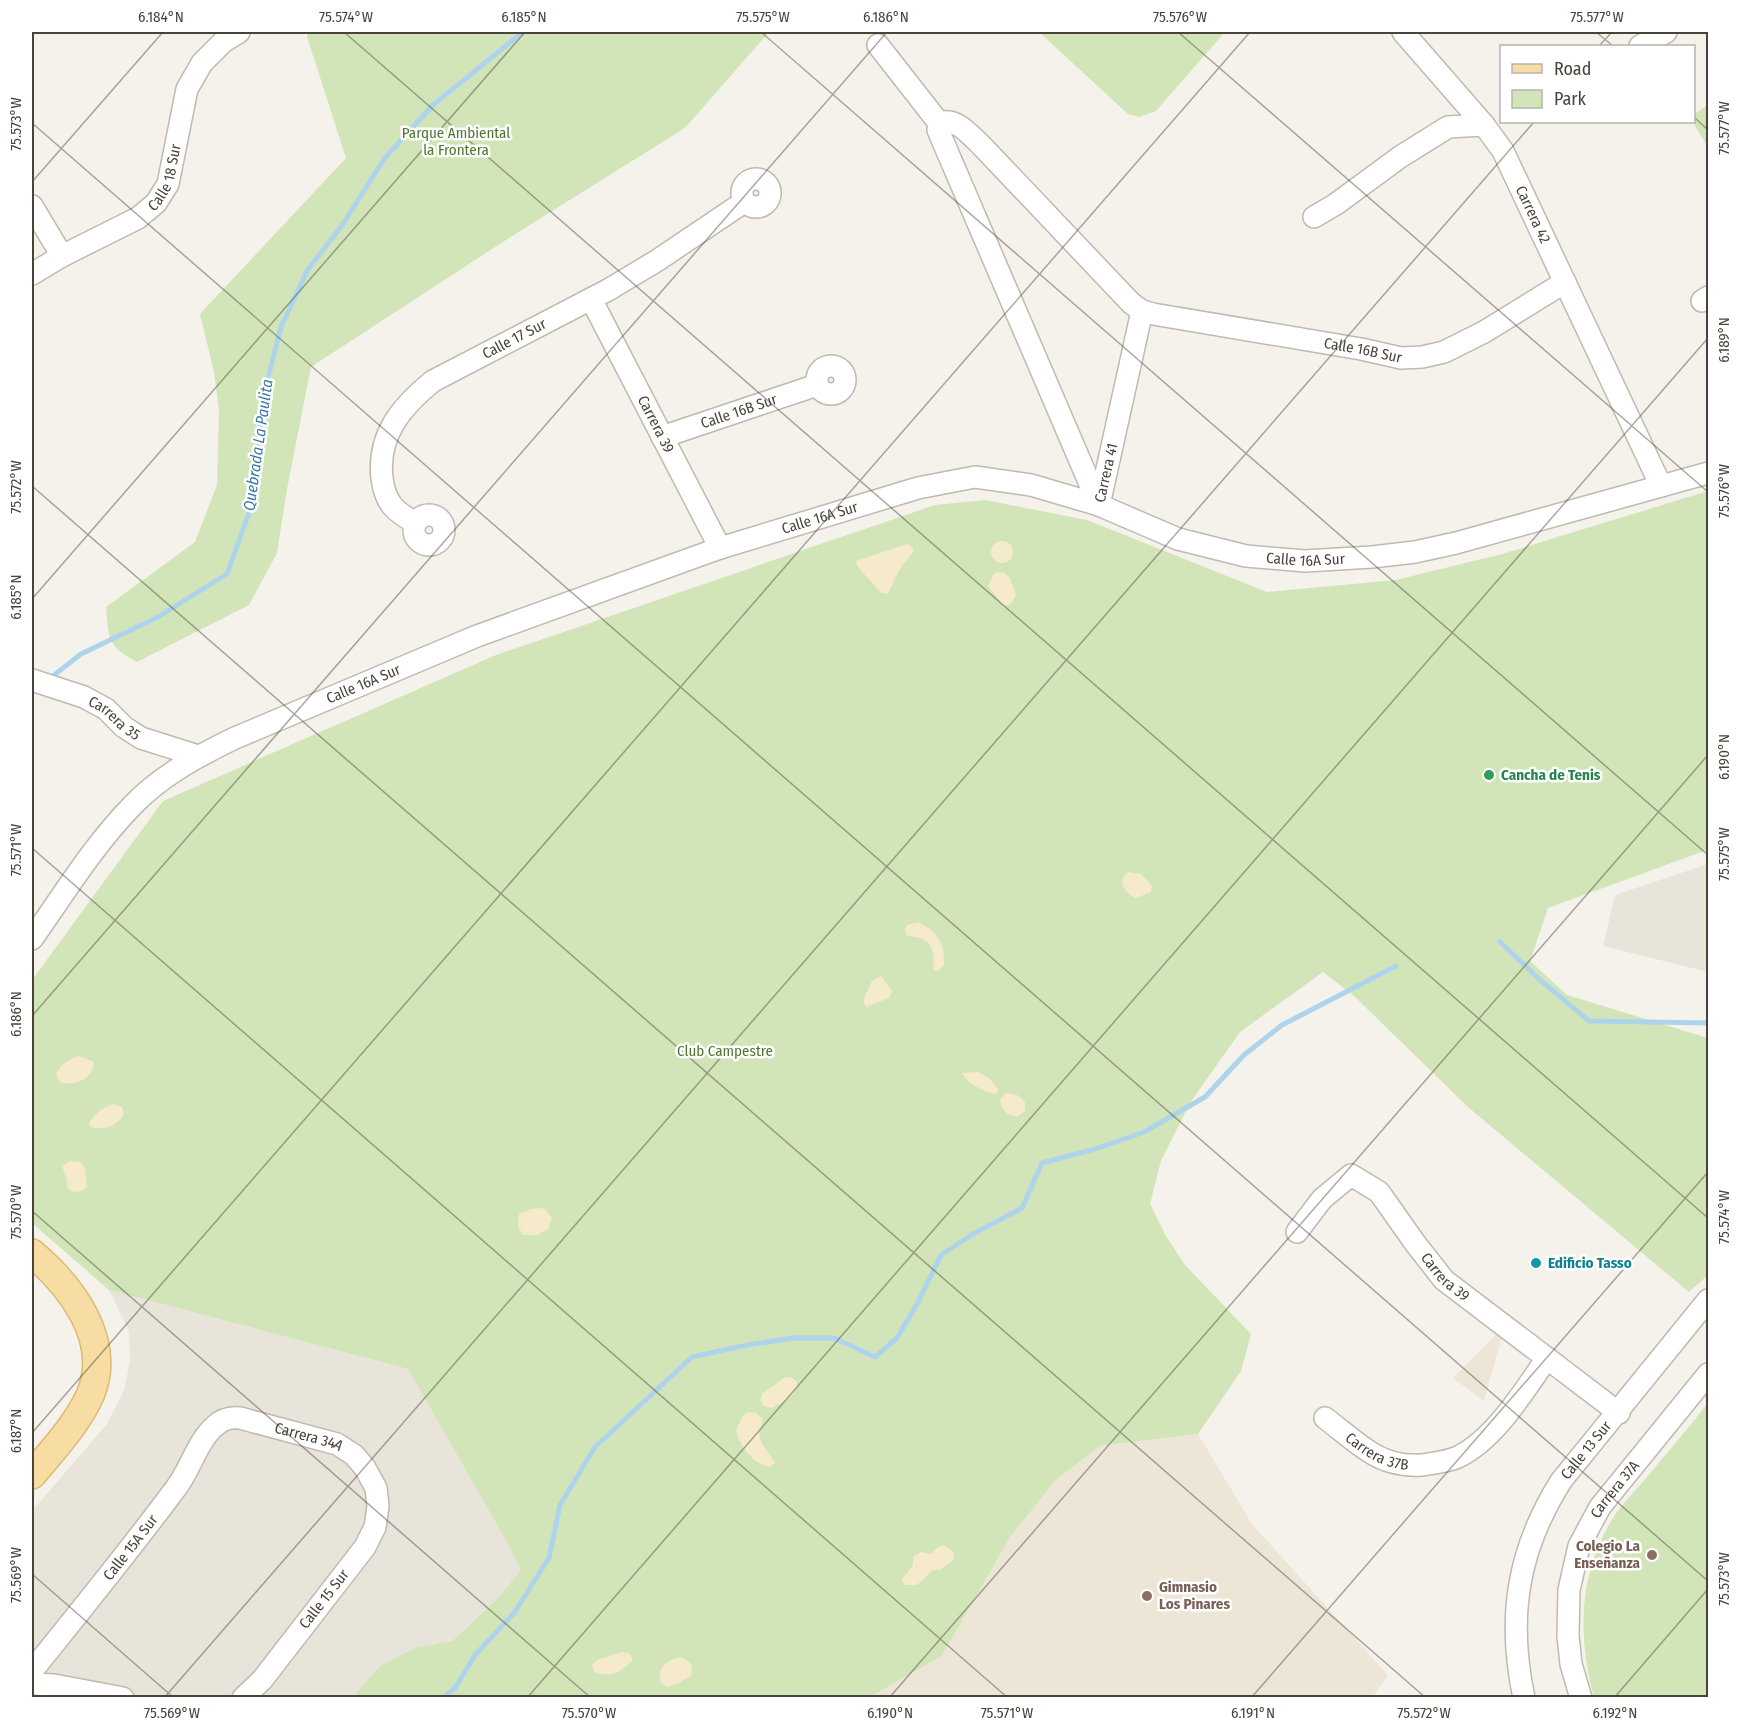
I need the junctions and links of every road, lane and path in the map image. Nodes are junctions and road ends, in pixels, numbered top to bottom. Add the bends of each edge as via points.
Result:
1 (239, 32) edge
2 (1403, 32) edge
3 (1666, 32) edge
4 (878, 45) dead end
5 (1642, 45) edge
6 (939, 123) junction
7 (1484, 125) junction
8 (744, 202) dead end
9 (32, 206) edge
10 (1314, 217) dead end
11 (62, 256) junction
12 (32, 274) edge
13 (1565, 282) junction
14 (591, 299) junction
15 (1142, 311) junction
16 (817, 385) dead end
17 (662, 437) junction
18 (1708, 473) edge
19 (1661, 486) junction
20 (1099, 505) junction
21 (416, 523) dead end
22 (720, 548) junction
23 (36, 681) edge
24 (198, 756) junction
25 (32, 939) edge
26 (1297, 1232) dead end
27 (32, 1253) edge
28 (1708, 1300) edge
29 (1547, 1358) junction
30 (1708, 1374) edge
31 (1619, 1413) junction
32 (1325, 1418) dead end
33 (222, 1421) joint
34 (32, 1475) edge
35 (376, 1488) joint
36 (32, 1671) edge
37 (32, 1684) edge
38 (123, 1698) edge
39 (243, 1698) edge
40 (1524, 1698) edge
41 (1581, 1698) edge

1 - 11 street, Calle 18 Sur via 202,63 187,89 168,184 156,203 138,218
2 - 7 street, Carrera 42
3 - 5 street
4 - 6 street, Carrera 41
6 - 15 street via 958,124 981,145
6 - 20 street, Carrera 41 via 938,130
7 - 10 street via 1448,127
7 - 13 street, Carrera 42 via 1503,151
8 - 14 street, Calle 17 Sur
9 - 11 street
11 - 12 street, Calle 18 Sur
13 - 15 street, Calle 16B Sur via 1484,332 1444,352 1422,357 1401,358
13 - 19 street, Carrera 42
14 - 17 street, Carrera 39
14 - 21 street, Calle 17 Sur via 433,381 400,412 383,446 383,486 389,503
15 - 20 street, Carrera 41
16 - 17 street, Calle 16B Sur
17 - 22 street, Carrera 39
18 - 19 street, Calle 16A Sur
19 - 20 street, Calle 16A Sur via 1415,552 1305,561 1245,556 1178,539
20 - 22 street, Calle 16A Sur via 1030,485 975,477 918,488
22 - 24 street, Calle 16A Sur via 477,636
23 - 24 street, Carrera 35 via 84,697 106,709 141,738
24 - 25 street, Calle 16A Sur via 133,805 104,837
26 - 29 street, Carrera 39 via 1322,1199 1351,1175 1379,1192 1444,1280
27 - 34 main road via 48,1267 84,1315 96,1356 92,1391 84,1406
28 - 31 street, Calle 13 Sur
29 - 31 street, Carrera 39
29 - 32 street, Carrera 37B via 1497,1425 1477,1445 1436,1463 1394,1463 1373,1455
30 - 41 street, Carrera 37A via 1600,1507 1579,1546 1569,1590 1568,1636
31 - 40 street, Calle 13 Sur via 1562,1481 1534,1534 1518,1587 1515,1628 1515,1654
33 - 35 street, Carrera 34A via 240,1418 337,1444 354,1455
33 - 36 street, Calle 15A Sur via 206,1435 178,1485 113,1572
35 - 39 street, Calle 15 Sur via 375,1527 365,1546 262,1680
37 - 38 street

